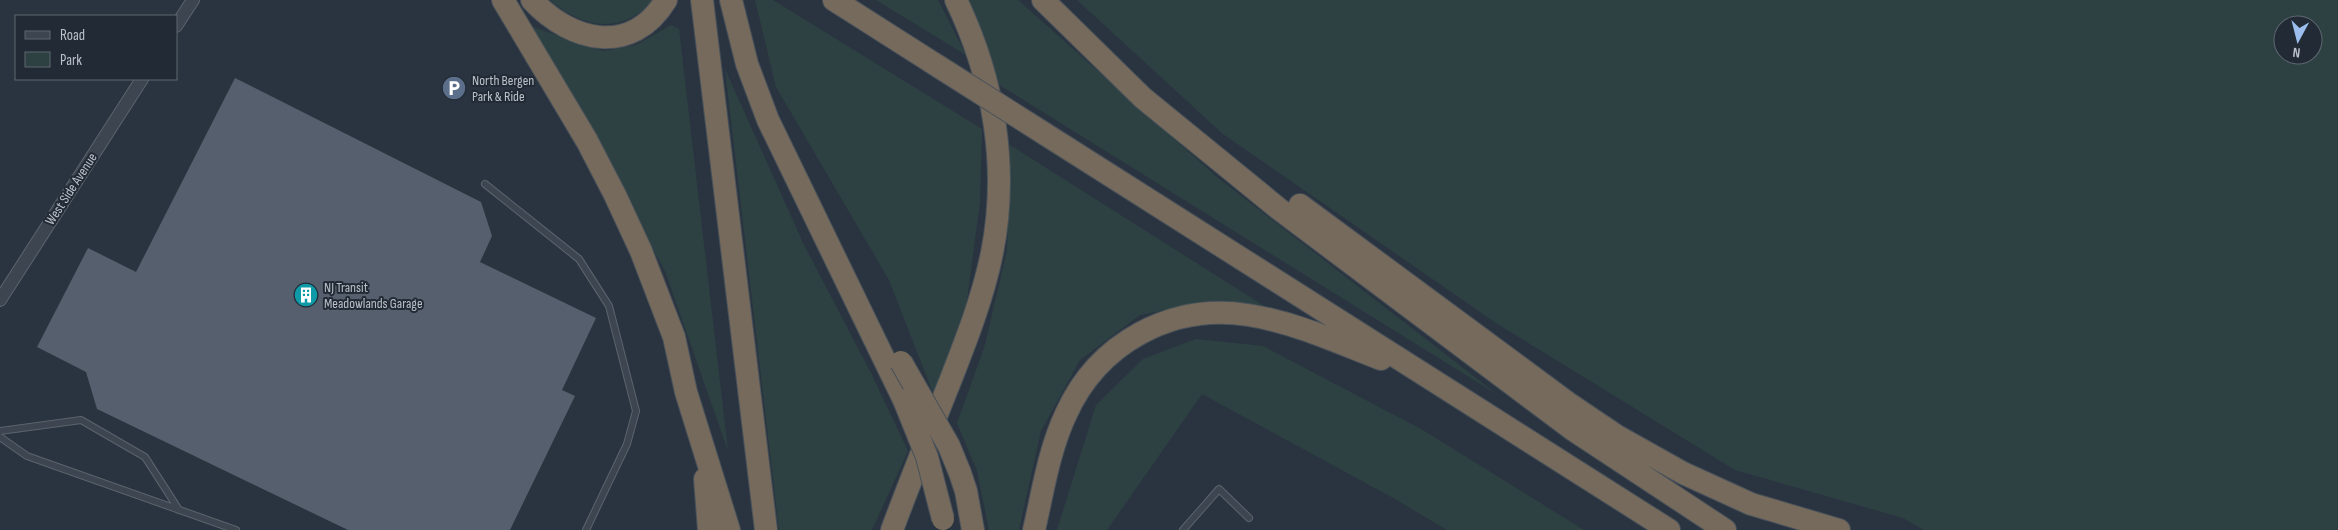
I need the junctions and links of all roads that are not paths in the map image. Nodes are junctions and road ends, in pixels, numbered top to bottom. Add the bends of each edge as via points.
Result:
1 (193, 0) edge
2 (503, 0) edge
3 (532, 0) edge
4 (666, 0) edge
5 (702, 0) edge
6 (731, 0) edge
7 (834, 0) edge
8 (956, 0) edge
9 (1043, 0) edge
10 (1048, 0) edge
11 (1065, 22) junction
12 (178, 23) edge
13 (141, 80) edge
14 (1188, 134) junction
15 (485, 184) dead end
16 (841, 269) junction
17 (0, 300) edge
18 (1431, 379) junction
19 (0, 431) edge
20 (0, 437) edge
21 (705, 448) junction
22 (179, 510) junction
23 (1249, 518) dead end
24 (944, 525) edge
25 (236, 530) edge
26 (586, 530) edge
27 (710, 530) edge
28 (729, 530) edge
29 (766, 530) edge
30 (892, 530) edge
31 (973, 530) edge
32 (1034, 530) edge
33 (1183, 530) edge
34 (1669, 530) edge
35 (1725, 530) edge
36 (1839, 530) edge

1 - 12 street
2 - 21 highway via 587,141 626,217 674,337 686,392
3 - 4 highway via 569,28 590,36 612,38 638,30 655,16
5 - 29 highway
6 - 16 highway via 747,64 762,106
7 - 18 highway, bridge
8 - 30 highway via 979,55 992,107 999,156 996,229 974,317
9 - 11 highway
10 - 11 highway
11 - 14 highway via 1125,82
13 - 17 street, West Side Avenue
14 - 35 highway via 1279,209 1543,408
14 - 36 highway via 1288,197 1617,436 1683,473 1751,504
15 - 26 lane via 579,260 609,306 636,411 627,444
16 - 24 highway, bridge via 904,400 927,457
16 - 31 highway, bridge via 901,362 949,446 966,491
18 - 32 highway via 1317,334 1265,318 1215,314 1166,321 1120,345 1094,369 1074,397 1058,435
18 - 34 highway
19 - 22 lane via 81,420 145,457
20 - 22 lane via 27,456
21 - 27 highway via 704,493
21 - 28 highway
22 - 25 lane
23 - 33 lane via 1219,490

